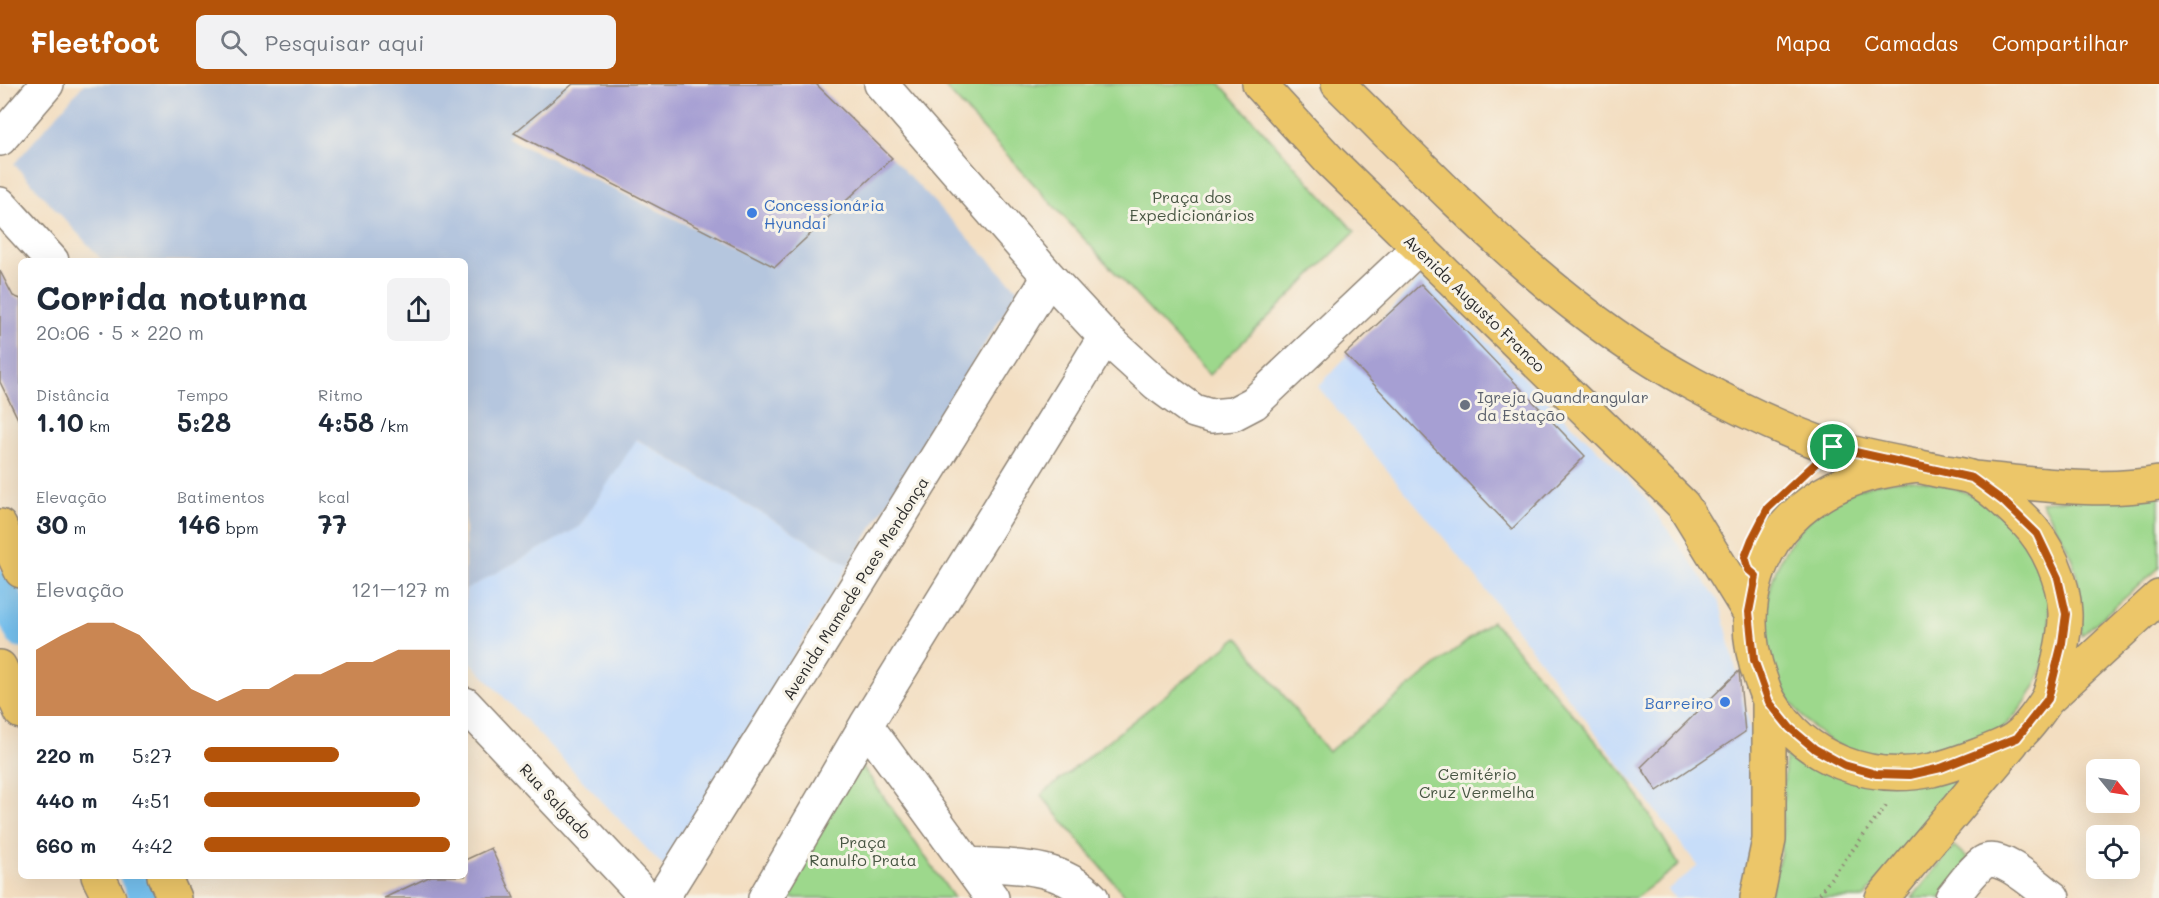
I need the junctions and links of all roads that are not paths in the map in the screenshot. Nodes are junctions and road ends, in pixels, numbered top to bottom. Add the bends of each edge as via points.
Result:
1 (47, 84) edge
2 (881, 84) edge
3 (1259, 84) edge
4 (1338, 84) edge
5 (0, 139) edge
6 (0, 204) edge
7 (1418, 248) junction
8 (49, 258) edge
9 (1048, 277) junction
10 (1105, 337) junction
11 (1918, 466) junction
12 (1972, 478) junction
13 (2159, 483) edge
14 (0, 526) edge
15 (18, 565) edge
16 (2159, 597) edge
17 (1749, 612) junction
18 (0, 667) edge
19 (2048, 699) junction
20 (1769, 702) junction
21 (18, 706) edge
22 (468, 707) edge
23 (866, 725) junction
24 (2017, 738) junction
25 (968, 864) junction
26 (100, 879) edge
27 (165, 879) edge
28 (109, 898) edge
29 (174, 898) edge
30 (647, 898) edge
31 (662, 898) edge
32 (765, 898) edge
33 (992, 898) edge
34 (1092, 898) edge
35 (1757, 898) edge
36 (1882, 898) edge
37 (1952, 898) edge
38 (2053, 898) edge

1 - 5 street
2 - 9 street
3 - 7 main road, Avenida Augusto Franco
4 - 11 main road via 1530,269 1657,363 1757,416 1833,447
6 - 8 street
7 - 10 street via 1254,403 1233,414 1211,416 1194,411
7 - 17 main road, Avenida Augusto Franco via 1683,505
9 - 10 street
9 - 31 street, Avenida Mamede Paes Mendonça
10 - 23 street
11 - 12 main road
11 - 17 main road via 1880,470 1847,482 1801,510 1767,551 1756,576
12 - 13 main road via 2112,488
12 - 19 main road via 2037,534 2058,578 2066,614
14 - 15 main road
16 - 19 main road
17 - 20 main road via 1754,660
18 - 21 main road
19 - 24 main road
20 - 24 main road via 1790,728 1815,749 1844,765 1876,774 1910,775 1941,768
20 - 35 main road via 1769,840
22 - 30 street, Rua Salgado
23 - 25 street
23 - 32 street
24 - 36 main road
25 - 33 street
25 - 34 street via 1043,869 1063,877
26 - 28 main road
27 - 29 main road
37 - 38 street via 1983,863 1992,859 2005,863

